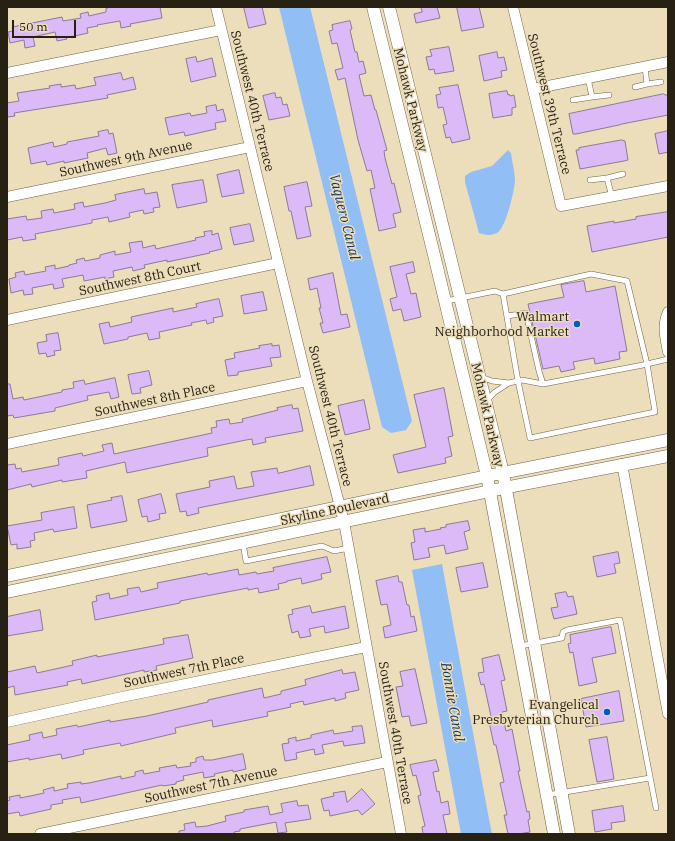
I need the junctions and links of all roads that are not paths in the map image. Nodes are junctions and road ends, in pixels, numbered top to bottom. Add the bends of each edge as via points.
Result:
1 (216, 7) edge
2 (373, 7) edge
3 (389, 7) edge
4 (513, 7) edge
5 (221, 30) junction
6 (668, 62) edge
7 (645, 67) junction
8 (7, 73) edge
9 (588, 78) junction
10 (661, 82) dead end
11 (647, 84) junction
12 (635, 87) dead end
13 (532, 89) junction
14 (609, 95) dead end
15 (592, 97) junction
16 (573, 100) dead end
17 (250, 147) junction
18 (623, 174) dead end
19 (607, 178) junction
20 (590, 180) dead end
21 (668, 186) edge
22 (612, 196) junction
23 (7, 197) edge
24 (278, 263) junction
25 (503, 294) junction
26 (459, 298) junction
27 (445, 301) junction
28 (668, 312) edge
29 (507, 316) junction
30 (7, 320) edge
31 (668, 352) edge
32 (668, 359) edge
33 (647, 364) junction
34 (479, 376) junction
35 (307, 381) junction
36 (518, 381) junction
37 (509, 383) junction
38 (543, 384) junction
39 (485, 401) junction
40 (668, 440) edge
41 (7, 444) edge
42 (668, 456) edge
43 (622, 464) junction
44 (503, 473) junction
45 (487, 476) junction
46 (506, 488) junction
47 (489, 492) junction
48 (340, 506) junction
49 (344, 522) junction
50 (243, 543) junction
51 (349, 548) junction
52 (7, 576) edge
53 (7, 592) edge
54 (535, 643) junction
55 (519, 646) junction
56 (366, 647) junction
57 (668, 714) edge
58 (7, 722) edge
59 (387, 762) junction
60 (650, 778) junction
61 (562, 792) junction
62 (546, 795) junction
63 (656, 808) dead end
64 (40, 834) edge
65 (401, 834) edge
66 (554, 834) edge
67 (569, 834) edge

1 - 5 street, Southwest 40th Terrace
2 - 27 street, Mohawk Parkway
3 - 26 street, Mohawk Parkway
4 - 13 street, Southwest 39th Terrace
5 - 8 street
5 - 17 street, Southwest 40th Terrace
6 - 7 street
7 - 9 street
7 - 11 lane
9 - 13 street
9 - 15 lane
10 - 11 lane
11 - 12 lane
13 - 22 street, Southwest 39th Terrace via 561,206
14 - 15 lane
15 - 16 lane
17 - 23 street, Southwest 9th Avenue
17 - 24 street, Southwest 40th Terrace
18 - 19 lane
19 - 20 lane
19 - 22 lane
21 - 22 street
24 - 30 street, Southwest 8th Court
24 - 35 street, Southwest 40th Terrace
25 - 26 lane via 495,291
25 - 29 lane
25 - 33 lane via 591,274 627,281
26 - 27 lane
26 - 34 street, Mohawk Parkway
27 - 45 street, Mohawk Parkway
28 - 31 street via 664,320
29 - 36 lane
29 - 38 lane via 526,313
32 - 33 lane
33 - 36 lane via 655,412 530,438
33 - 38 lane
34 - 37 lane
34 - 39 street, Mohawk Parkway
35 - 41 street, Southwest 8th Place
35 - 48 street, Southwest 40th Terrace
36 - 37 lane
36 - 38 lane
37 - 39 lane
39 - 44 street, Mohawk Parkway
40 - 44 street, Skyline Boulevard
42 - 43 street, Skyline Boulevard
43 - 46 street, Skyline Boulevard
43 - 57 street
44 - 45 street, Skyline Boulevard
44 - 46 street, Mohawk Parkway
45 - 47 street, Mohawk Parkway
45 - 48 street, Skyline Boulevard
46 - 47 street, Skyline Boulevard
46 - 54 street, Mohawk Parkway
47 - 49 street, Skyline Boulevard
47 - 55 street, Mohawk Parkway
48 - 49 street, Southwest 40th Terrace
48 - 52 street, Skyline Boulevard
49 - 50 street, Skyline Boulevard
49 - 51 street, Southwest 40th Terrace
50 - 51 lane via 246,561 322,546 334,551
50 - 53 street, Skyline Boulevard
51 - 56 street, Southwest 40th Terrace
54 - 55 lane
54 - 60 lane via 562,638 563,632 567,630 620,620
54 - 61 street, Mohawk Parkway
55 - 62 street, Mohawk Parkway
56 - 58 street, Southwest 7th Place
56 - 59 street, Southwest 40th Terrace
59 - 64 street, Southwest 7th Avenue
59 - 65 street, Southwest 40th Terrace
60 - 61 lane
60 - 63 lane
61 - 62 lane
61 - 67 street, Mohawk Parkway
62 - 66 street, Mohawk Parkway

